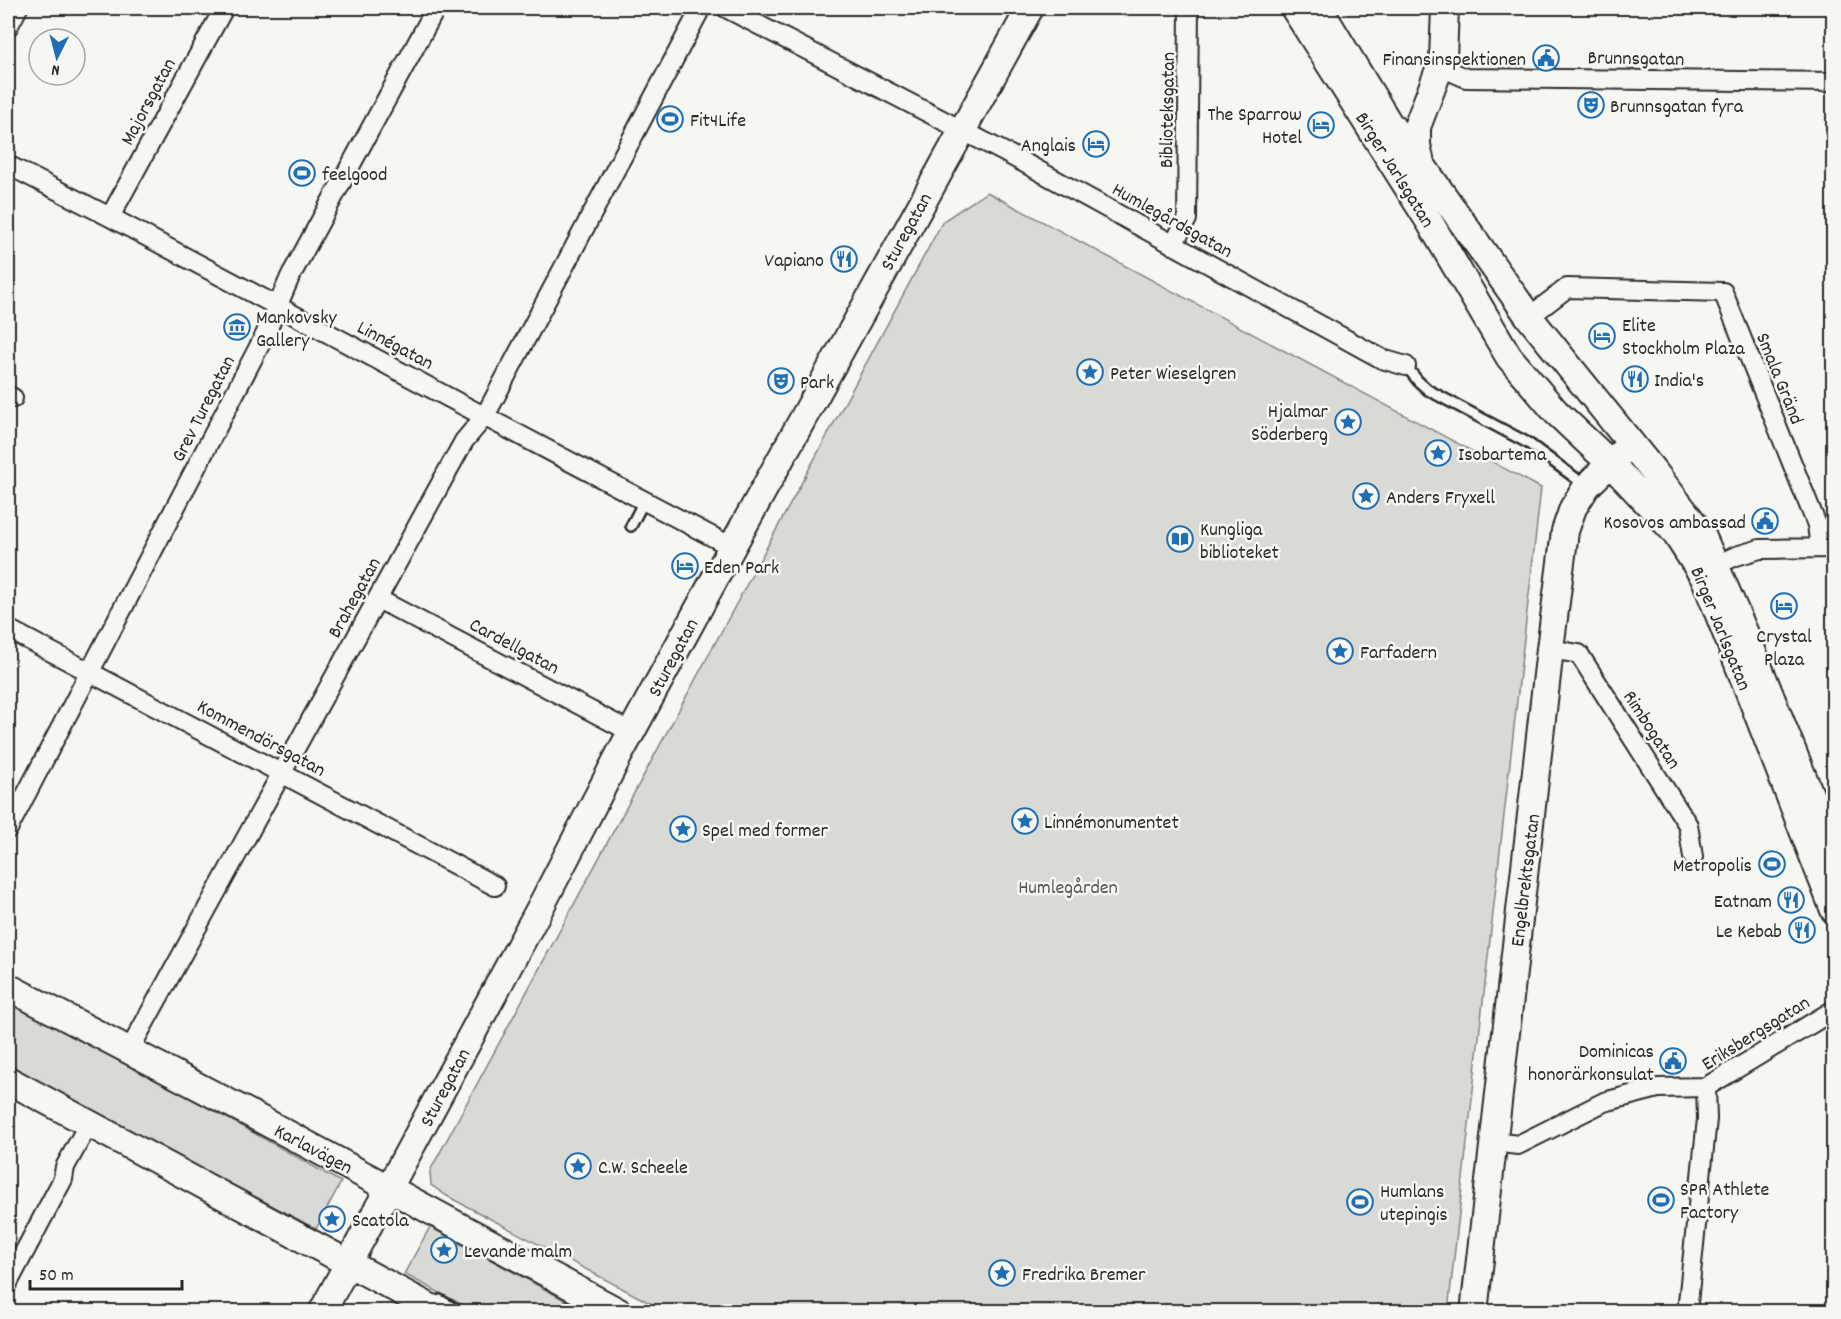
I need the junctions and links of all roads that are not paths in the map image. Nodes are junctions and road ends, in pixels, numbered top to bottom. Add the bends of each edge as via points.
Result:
1 (18, 8) edge
2 (224, 8) edge
3 (436, 8) edge
4 (701, 8) edge
5 (726, 8) edge
6 (1030, 8) edge
7 (1048, 8) edge
8 (1190, 8) edge
9 (1294, 8) edge
10 (1319, 8) edge
11 (1445, 8) edge
12 (8, 27) edge
13 (1441, 67) junction
14 (1833, 82) edge
15 (970, 135) junction
16 (1421, 164) junction
17 (8, 165) edge
18 (110, 217) junction
19 (1173, 245) junction
20 (277, 307) junction
21 (1529, 317) junction
22 (1496, 333) junction
23 (1406, 366) joint
24 (484, 416) junction
25 (1631, 444) junction
26 (1610, 463) junction
27 (1587, 486) junction
28 (644, 501) junction
29 (631, 526) dead end
30 (732, 547) junction
31 (1827, 548) edge
32 (1716, 566) junction
33 (378, 599) junction
34 (8, 629) edge
35 (1550, 650) junction
36 (90, 673) junction
37 (631, 732) junction
38 (282, 773) junction
39 (8, 829) edge
40 (1833, 853) edge
41 (1693, 857) dead end
42 (495, 886) dead end
43 (1833, 910) edge
44 (8, 987) edge
45 (1833, 1010) edge
46 (129, 1051) junction
47 (8, 1080) edge
48 (1706, 1087) junction
49 (89, 1123) junction
50 (1494, 1142) junction
51 (396, 1192) junction
52 (356, 1267) junction
53 (392, 1275) dead end
54 (8, 1283) edge
55 (435, 1304) edge
56 (322, 1311) edge
57 (341, 1311) edge
58 (460, 1311) edge
59 (619, 1311) edge
60 (1474, 1311) edge
61 (1687, 1311) edge

1 - 12 street
2 - 18 street, Majorsgatan
3 - 20 street, Grev Turegatan
4 - 24 street, Brahegatan via 612,164
5 - 15 street, Humlegårdsgatan
6 - 15 street, Sturegatan
7 - 15 street, Sturegatan
8 - 19 street, Biblioteksgatan via 1182,111 1188,219
9 - 22 street, Birger Jarlsgatan
10 - 16 street, Birger Jarlsgatan via 1388,122
11 - 13 street
13 - 14 street, Brunnsgatan via 1466,78
13 - 16 street via 1417,127
15 - 19 street, Humlegårdsgatan
15 - 30 street, Sturegatan via 862,309
15 - 51 street, Sturegatan
16 - 21 street, Birger Jarlsgatan
17 - 18 street, Linnégatan
18 - 20 street, Linnégatan
19 - 23 street, Humlegårdsgatan via 1383,359
20 - 24 street, Linnégatan
20 - 36 street, Grev Turegatan
21 - 22 street via 1507,334
21 - 25 street, Birger Jarlsgatan
21 - 31 street, Smala Gränd via 1567,288 1723,288
22 - 26 street, Birger Jarlsgatan via 1509,357 1556,412
23 - 27 lane, Humlegårdsgatan via 1428,390 1528,443
24 - 28 street, Linnégatan
24 - 33 street, Brahegatan via 464,441
25 - 26 street, Engelbrektsgatan
25 - 32 street, Birger Jarlsgatan via 1701,533
26 - 27 street, Engelbrektsgatan
26 - 43 street, Birger Jarlsgatan via 1674,531 1705,579
27 - 35 street, Engelbrektsgatan via 1565,531
28 - 29 lane
28 - 30 street, Linnégatan
30 - 37 street, Sturegatan
31 - 32 street via 1760,549
32 - 40 street, Birger Jarlsgatan
33 - 37 street, Cardellgatan
33 - 38 street, Brahegatan
34 - 36 street, Kommendörsgatan
35 - 41 street, Rimbogatan via 1579,654 1688,825
35 - 50 street, Engelbrektsgatan
36 - 38 street, Kommendörsgatan
36 - 39 street, Grev Turegatan
37 - 51 street, Sturegatan
38 - 42 street, Kommendörsgatan
38 - 46 street, Brahegatan
44 - 46 street, Karlavägen
45 - 48 street, Eriksbergsgatan
46 - 51 street, Karlavägen
47 - 49 street
48 - 50 street via 1658,1088 1604,1102 1518,1145
48 - 61 street, Eriksbergsgatan via 1707,1119
49 - 52 street
49 - 54 street
50 - 60 street, Engelbrektsgatan
51 - 52 street, Sturegatan
51 - 59 street, Karlavägen
52 - 53 lane
52 - 55 street
52 - 56 street, Sturegatan
52 - 57 street, Sturegatan
55 - 58 lane

